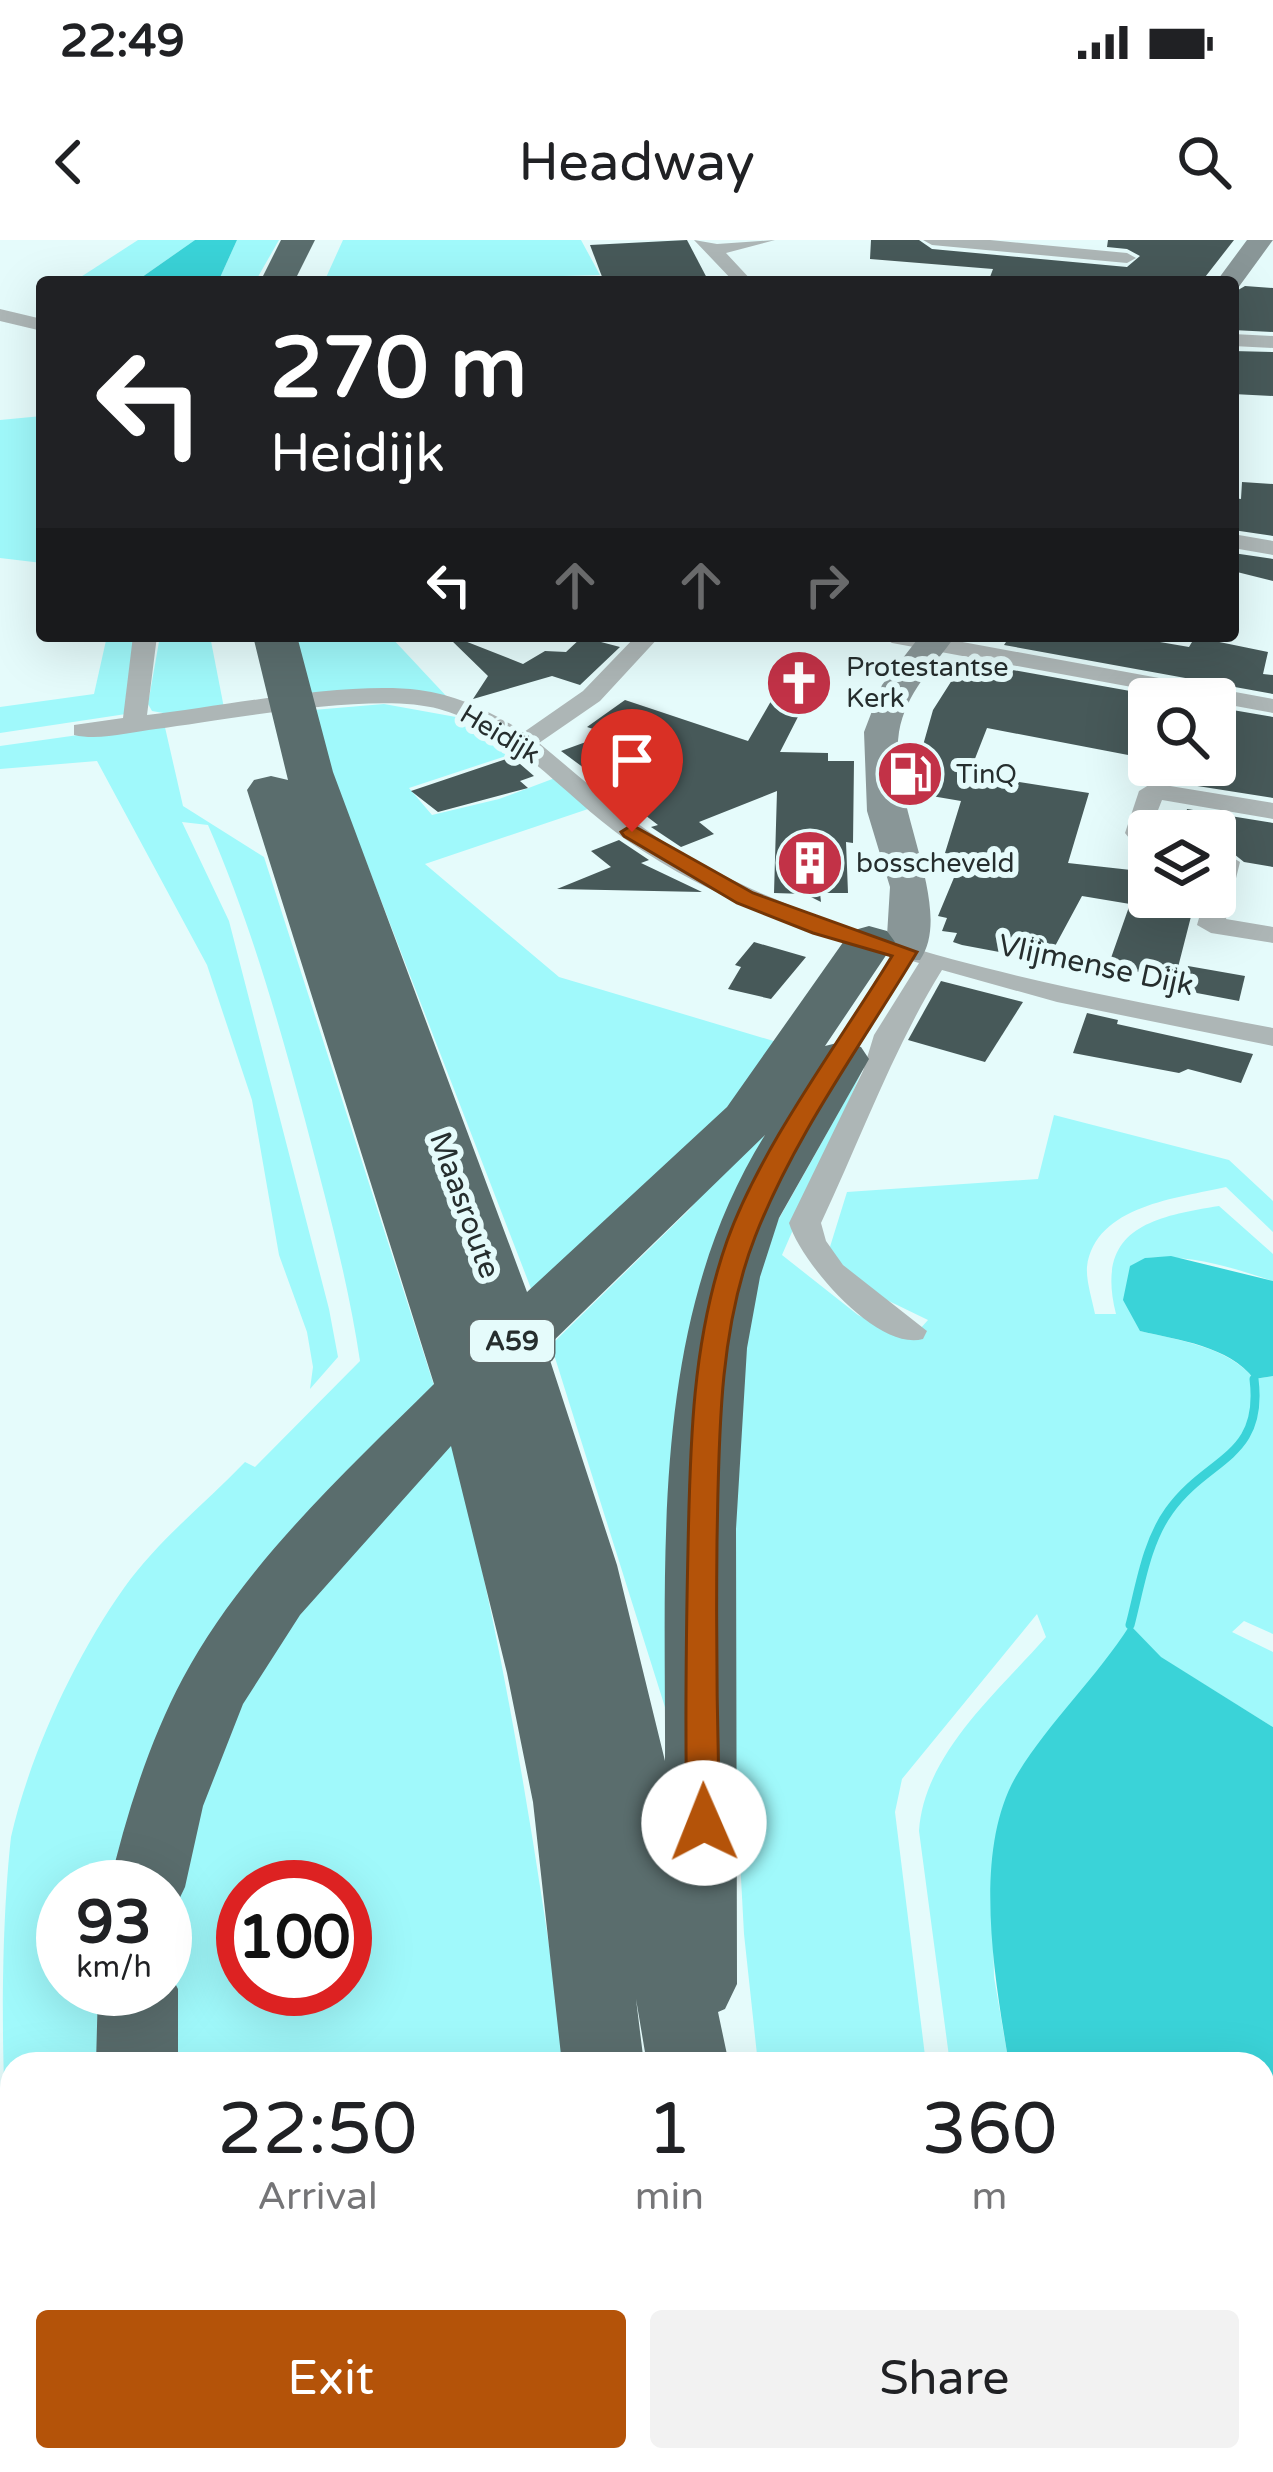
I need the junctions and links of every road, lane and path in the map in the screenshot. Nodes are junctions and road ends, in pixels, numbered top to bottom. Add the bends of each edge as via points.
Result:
1 (298, 240) edge
2 (329, 240) edge
3 (766, 240) edge
4 (932, 240) edge
5 (1260, 240) edge
6 (708, 245) edge
7 (1071, 246) edge
8 (1127, 258) dead end
9 (280, 276) edge
10 (312, 276) edge
11 (738, 276) edge
12 (1233, 276) edge
13 (0, 315) edge
14 (36, 324) edge
15 (1239, 340) edge
16 (1273, 342) edge
17 (1239, 542) edge
18 (1273, 548) edge
19 (144, 642) edge
20 (237, 642) edge
21 (276, 642) edge
22 (643, 642) edge
23 (932, 642) edge
24 (950, 642) edge
25 (1273, 706) edge
26 (134, 724) junction
27 (83, 730) dead end
28 (523, 742) junction
29 (1146, 810) edge
30 (1273, 811) edge
31 (1213, 918) edge
32 (1273, 935) edge
33 (903, 952) junction
34 (1273, 1036) edge
35 (911, 1331) dead end
36 (153, 1860) edge
37 (138, 2016) edge
38 (137, 2052) edge
39 (602, 2052) edge
40 (688, 2052) edge
41 (691, 2052) edge

1 - 9 highway
2 - 10 highway
3 - 6 street
4 - 7 street
5 - 12 main road
6 - 11 street
7 - 8 street
13 - 14 street
15 - 16 street
17 - 18 street
19 - 26 street
20 - 39 highway, Maasroute / A59 via 266,777 437,1286 520,1574 571,1805
21 - 40 highway, Maasroute / A59 via 309,772 493,1281 583,1564
22 - 28 street via 603,690
23 - 33 main road via 900,678 878,742 895,849 908,872
24 - 25 street
26 - 27 street, Heidijk
26 - 28 street, Heidijk via 416,697 478,714
28 - 33 street, Heidijk via 689,868 791,917
29 - 30 street via 1152,791
31 - 32 street via 1211,925
33 - 34 street, Vlijmense Dijk via 1057,994
33 - 35 street via 878,1071 805,1223 823,1264
33 - 36 highway, A59 via 747,1120 391,1467 276,1596 211,1693
33 - 41 highway, A59 via 772,1173 741,1239 720,1314 705,1425 705,1866
37 - 38 highway

